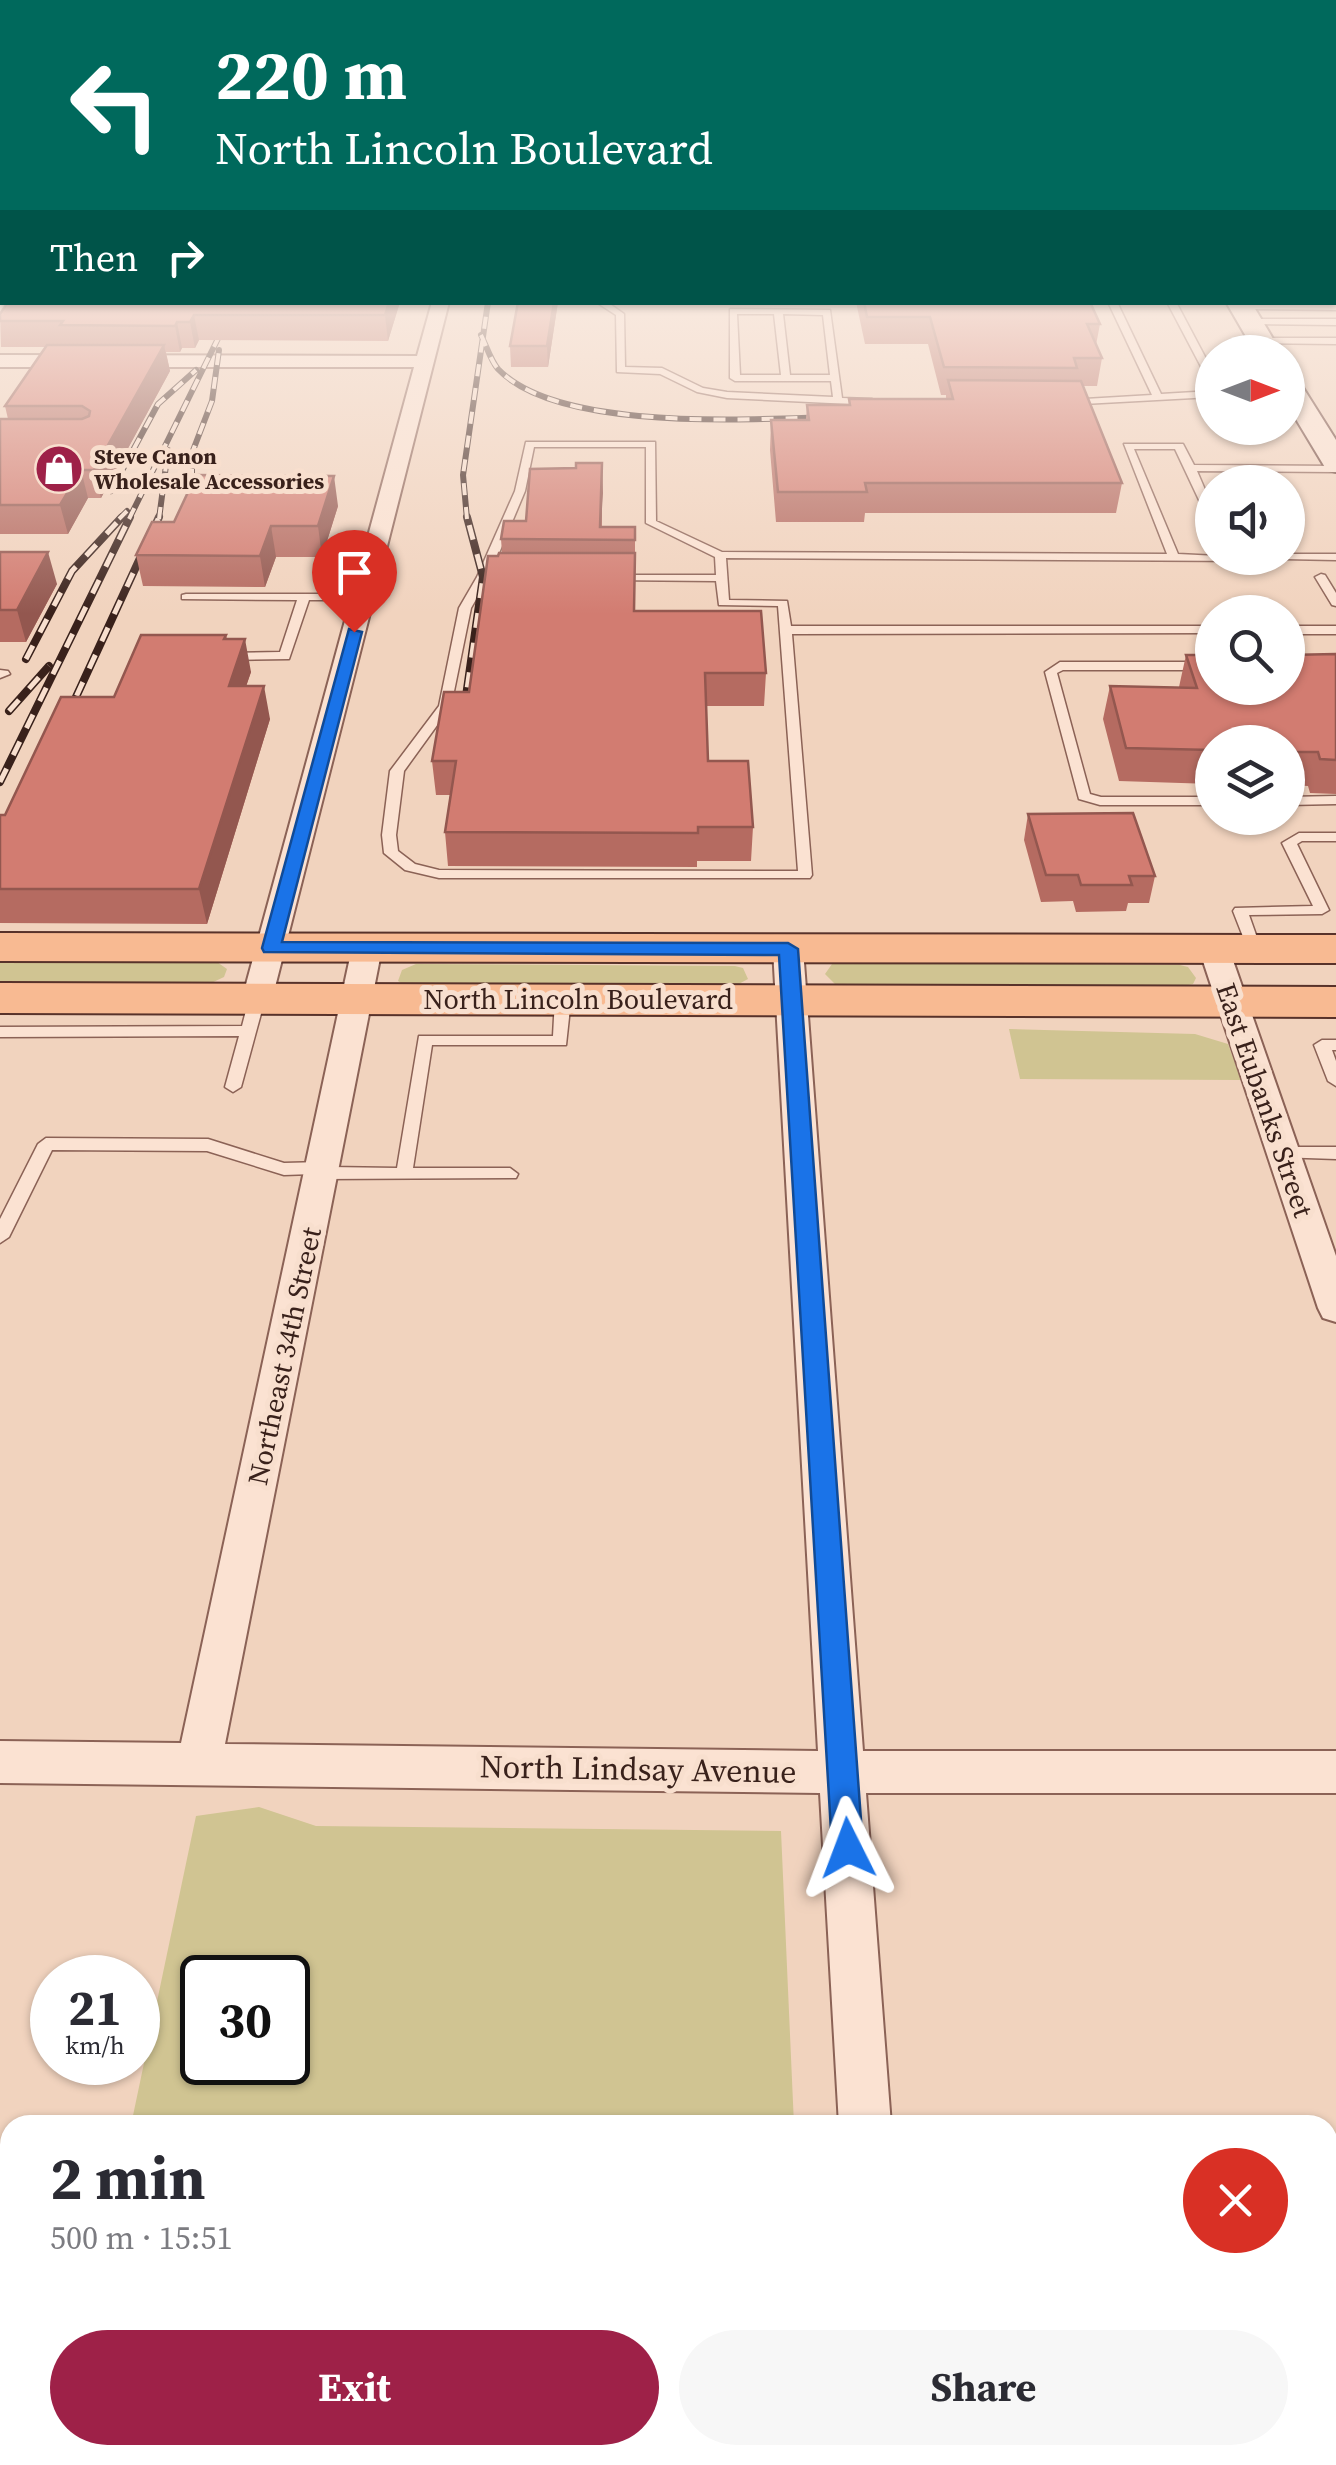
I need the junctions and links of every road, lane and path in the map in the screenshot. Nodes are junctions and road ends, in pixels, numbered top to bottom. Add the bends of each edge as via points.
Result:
1 (419, 384) edge
2 (688, 384) edge
3 (837, 384) edge
4 (1151, 384) edge
5 (1195, 395) edge
6 (1158, 398) junction
7 (838, 401) junction
8 (888, 402) edge
9 (1056, 403) edge
10 (1305, 416) edge
11 (1336, 466) edge
12 (1190, 468) junction
13 (1195, 479) edge
14 (720, 556) junction
15 (1305, 557) edge
16 (1336, 557) edge
17 (1174, 558) junction
18 (1195, 558) edge
19 (484, 577) junction
20 (503, 578) edge
21 (602, 578) edge
22 (721, 578) junction
23 (1322, 578) dead end
24 (364, 596) junction
25 (304, 597) junction
26 (186, 598) dead end
27 (1336, 604) edge
28 (786, 630) junction
29 (1195, 630) edge
30 (1305, 630) edge
31 (1336, 630) edge
32 (215, 656) edge
33 (1195, 666) edge
34 (1305, 800) edge
35 (1336, 800) edge
36 (1195, 801) edge
37 (1336, 837) edge
38 (1313, 893) junction
39 (1336, 896) edge
40 (0, 947) edge
41 (271, 948) junction
42 (367, 948) junction
43 (788, 949) junction
44 (1234, 949) junction
45 (1336, 950) edge
46 (0, 998) edge
47 (356, 999) junction
48 (563, 999) junction
49 (790, 1000) junction
50 (1232, 1001) junction
51 (1336, 1002) edge
52 (253, 1015) junction
53 (0, 1032) edge
54 (1336, 1045) edge
55 (1336, 1081) edge
56 (233, 1087) dead end
57 (1284, 1153) junction
58 (1336, 1153) edge
59 (321, 1171) junction
60 (404, 1174) junction
61 (510, 1174) dead end
62 (0, 1237) edge
63 (1336, 1308) edge
64 (0, 1762) edge
65 (199, 1764) junction
66 (843, 1772) junction
67 (1336, 1772) edge
68 (864, 2115) edge

1 - 24 street
2 - 7 lane via 727,395
3 - 7 lane
4 - 6 lane
5 - 6 lane
6 - 9 lane
7 - 8 lane
10 - 11 main road
11 - 12 lane
12 - 13 lane
12 - 17 lane via 1179,446 1128,446
14 - 17 lane
14 - 19 lane via 651,523 652,444 530,444 520,491
14 - 22 lane
15 - 16 lane
17 - 18 lane
19 - 20 lane
19 - 28 lane via 464,608 445,706 397,771 391,853 410,867 439,874 805,875
21 - 22 lane
22 - 28 lane via 723,603 783,603
23 - 27 lane
24 - 25 lane
24 - 41 street
25 - 26 lane
25 - 32 lane via 285,656
28 - 29 lane
30 - 31 lane
33 - 36 lane via 1060,666 1051,672 1084,796 1100,802
34 - 35 lane
37 - 38 lane via 1289,843
38 - 39 lane
38 - 44 lane via 1322,910 1240,911
40 - 41 main road, North Lincoln Boulevard
41 - 42 main road, North Lincoln Boulevard
41 - 52 street
42 - 43 main road, North Lincoln Boulevard
42 - 47 street, Northeast 34th Street
43 - 44 main road, North Lincoln Boulevard
43 - 49 street
44 - 45 main road, North Lincoln Boulevard
44 - 50 street, East Eubanks Street
46 - 52 main road, North Lincoln Boulevard
47 - 48 main road, North Lincoln Boulevard
47 - 52 main road, North Lincoln Boulevard
47 - 59 street, Northeast 34th Street
48 - 49 main road, North Lincoln Boulevard
48 - 60 lane via 560,1041 425,1040
49 - 50 main road, North Lincoln Boulevard
49 - 66 street
50 - 51 main road, North Lincoln Boulevard
50 - 57 street, East Eubanks Street
52 - 53 lane
52 - 56 lane
54 - 55 lane via 1322,1046
57 - 58 lane
57 - 63 street, East Eubanks Street
59 - 60 lane
59 - 62 lane via 284,1168 208,1145 46,1144
59 - 65 street, Northeast 34th Street
60 - 61 lane
64 - 65 street, North Lindsay Avenue
65 - 66 street, North Lindsay Avenue
66 - 67 street, North Lindsay Avenue
66 - 68 street

